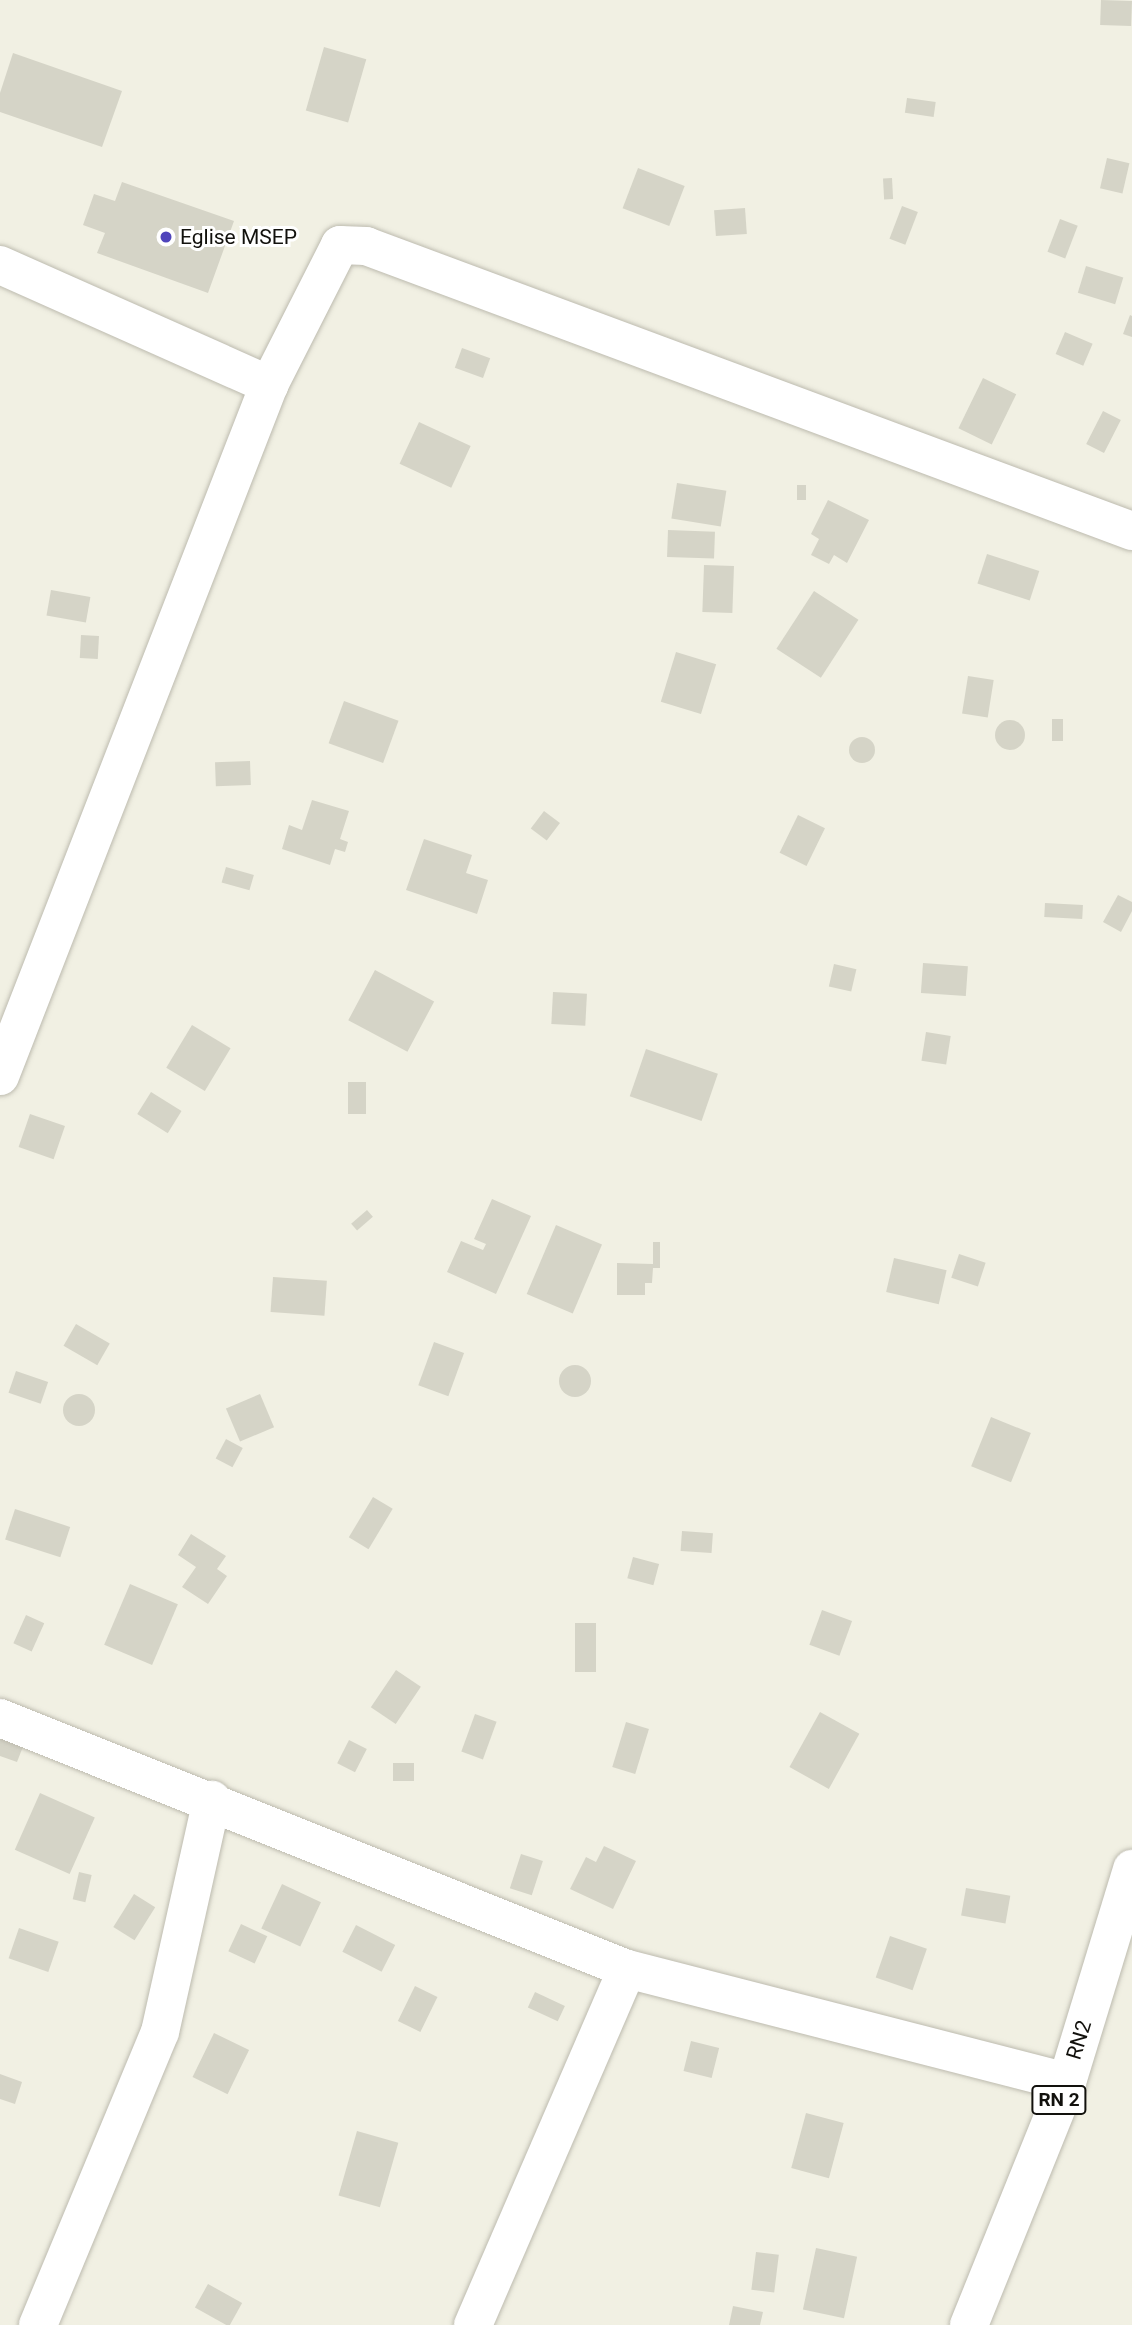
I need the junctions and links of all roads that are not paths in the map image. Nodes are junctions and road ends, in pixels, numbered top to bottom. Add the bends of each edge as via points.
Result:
1 (0, 265) edge
2 (269, 385) junction
3 (1132, 531) edge
4 (0, 1076) edge
5 (0, 1718) edge
6 (212, 1800) junction
7 (1132, 1869) edge
8 (627, 1969) junction
9 (1067, 2082) junction
10 (38, 2325) edge
11 (473, 2325) edge
12 (969, 2325) edge

1 - 2 street
2 - 3 street via 340,245 366,246
2 - 4 street
5 - 6 street
6 - 8 street
6 - 10 street via 160,2032
7 - 9 street, RN2 / RN 2
8 - 9 street
8 - 11 street
9 - 12 street, RN2 / RN 2

